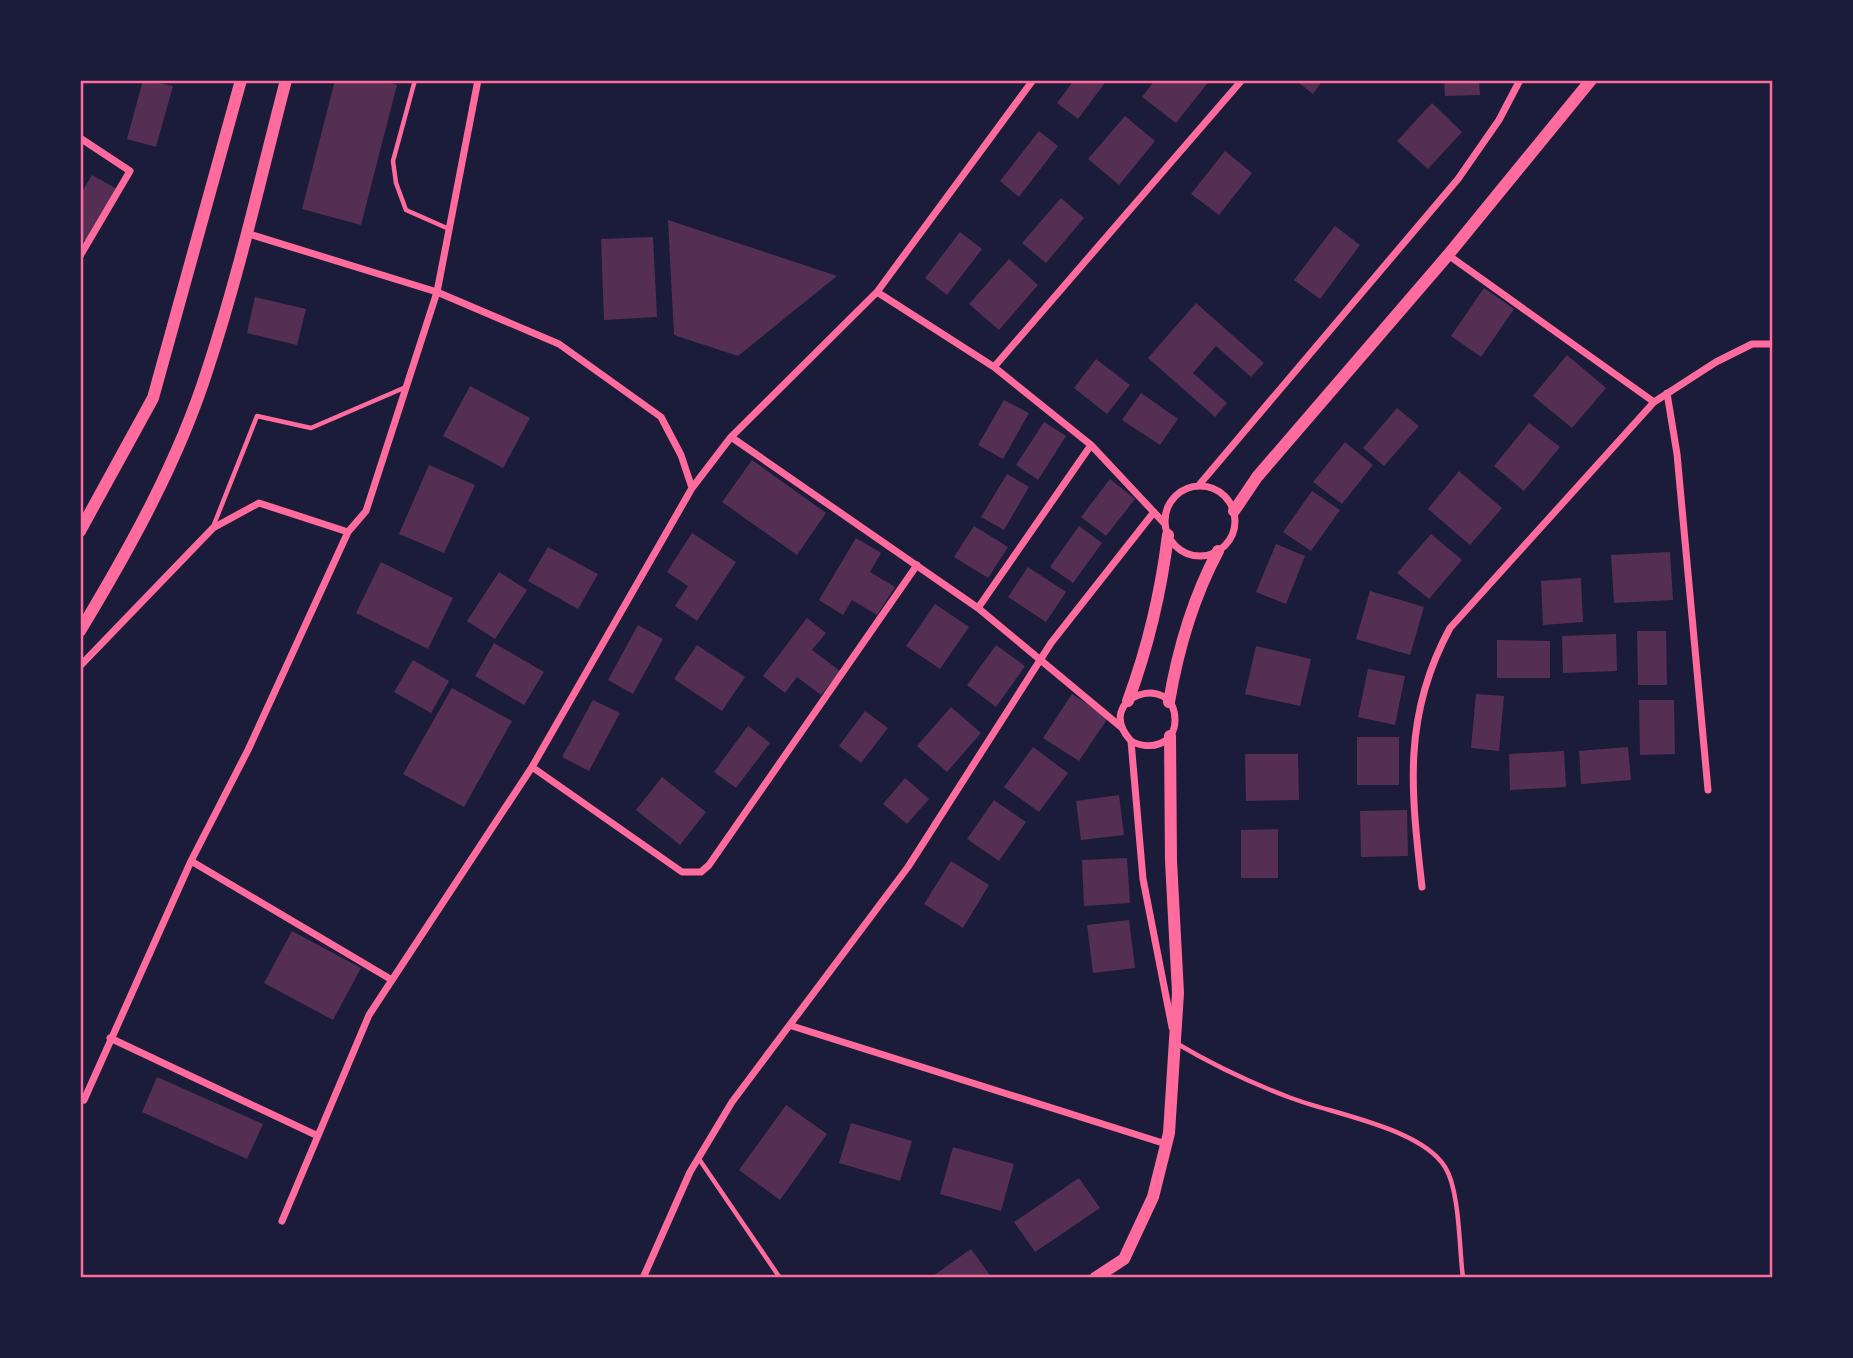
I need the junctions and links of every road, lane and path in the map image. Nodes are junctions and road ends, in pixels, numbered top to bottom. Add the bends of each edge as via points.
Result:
1 (241, 80) edge
2 (286, 80) edge
3 (415, 80) edge
4 (478, 80) edge
5 (1033, 80) edge
6 (1242, 80) edge
7 (1520, 80) edge
8 (1591, 80) edge
9 (80, 138) edge
10 (450, 230) junction
11 (245, 233) junction
12 (1448, 255) junction
13 (80, 256) edge
14 (437, 292) junction
15 (877, 292) junction
16 (1773, 344) edge
17 (994, 367) junction
18 (406, 387) junction
19 (1667, 393) junction
20 (1654, 402) junction
21 (731, 437) junction
22 (1091, 445) junction
23 (1199, 485) junction
24 (692, 488) junction
25 (1234, 511) junction
26 (1154, 512) junction
27 (213, 528) junction
28 (1166, 530) junction
29 (80, 531) edge
30 (348, 532) junction
31 (1218, 551) junction
32 (917, 565) junction
33 (978, 608) junction
34 (80, 631) edge
35 (1042, 660) junction
36 (80, 666) edge
37 (1128, 701) junction
38 (1169, 702) junction
39 (1121, 727) junction
40 (1170, 736) junction
41 (1130, 741) junction
42 (532, 767) junction
43 (1708, 790) dead end
44 (191, 861) junction
45 (1422, 887) dead end
46 (392, 980) junction
47 (792, 1026) junction
48 (110, 1038) junction
49 (1175, 1043) junction
50 (84, 1100) dead end
51 (318, 1136) junction
52 (1166, 1144) junction
53 (699, 1159) junction
54 (282, 1220) dead end
55 (643, 1278) edge
56 (780, 1278) edge
57 (1095, 1278) edge
58 (1463, 1278) edge

1 - 29 main road via 153,398
2 - 11 main road
3 - 10 lane via 393,161 396,183 406,210
4 - 10 street
5 - 15 street
6 - 17 street
7 - 23 street via 1458,179
8 - 12 main road
9 - 13 street via 131,171
10 - 14 street
11 - 14 street
11 - 34 main road via 208,368 185,430 147,511
12 - 20 street
12 - 25 main road via 1257,477
14 - 18 street
14 - 24 street via 559,344 661,417
15 - 17 street
15 - 21 street
16 - 19 street via 1752,344
17 - 22 street
18 - 27 lane via 311,428 257,416
18 - 30 street via 366,511
19 - 20 street
19 - 43 street via 1677,454
20 - 45 street via 1450,628 1436,654 1420,701 1411,789
21 - 24 street
21 - 32 street
22 - 26 street
22 - 33 street
23 - 25 street via 1221,492
23 - 28 street via 1188,487 1170,502
24 - 42 street
25 - 31 street via 1233,534
26 - 28 street
26 - 35 street
27 - 30 street via 260,503
27 - 36 street
28 - 31 street via 1184,552 1195,556
28 - 37 main road via 1163,574 1144,658
30 - 44 street via 248,750
31 - 38 main road via 1198,589
32 - 33 street
32 - 42 street via 701,872 682,872
33 - 35 street
35 - 39 street
35 - 47 street via 908,867
37 - 38 street via 1144,692
37 - 39 street via 1122,708
38 - 40 street via 1175,719
39 - 41 street
40 - 41 street via 1156,746
40 - 49 main road via 1178,993
41 - 49 street via 1143,879
42 - 46 street
44 - 46 street
44 - 48 street
46 - 51 street via 369,1015
47 - 52 street
47 - 53 street via 732,1102
48 - 50 street
48 - 51 street
49 - 52 main road
49 - 58 lane via 1280,1094 1412,1139 1433,1152 1446,1169 1452,1188
51 - 54 street
52 - 57 main road via 1153,1197 1124,1259
53 - 55 street
53 - 56 lane

